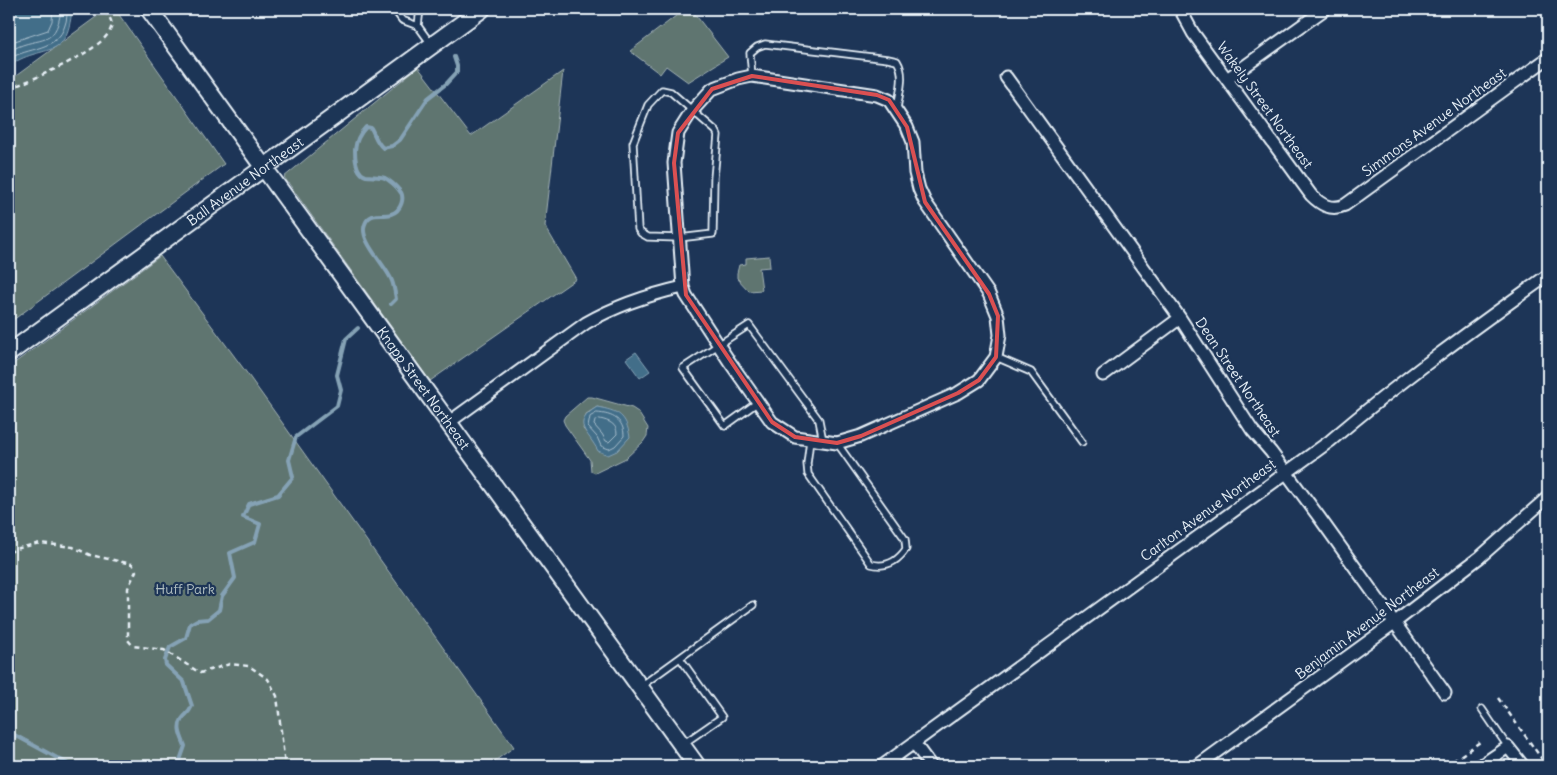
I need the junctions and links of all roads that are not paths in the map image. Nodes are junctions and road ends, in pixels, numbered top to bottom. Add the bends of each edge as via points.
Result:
1 (150, 9) edge
2 (394, 9) edge
3 (420, 9) edge
4 (482, 9) edge
5 (1180, 9) edge
6 (1325, 9) edge
7 (418, 26) junction
8 (432, 45) junction
9 (1548, 58) edge
10 (752, 76) junction
11 (1006, 77) dead end
12 (1227, 79) junction
13 (897, 110) junction
14 (692, 111) junction
15 (263, 167) junction
16 (1335, 207) joint
17 (679, 238) junction
18 (1548, 275) edge
19 (683, 287) junction
20 (1180, 318) junction
21 (718, 344) junction
22 (9, 353) edge
23 (996, 357) junction
24 (1103, 375) dead end
25 (758, 402) junction
26 (448, 423) junction
27 (810, 440) junction
28 (823, 441) junction
29 (1082, 442) dead end
30 (837, 443) junction
31 (1285, 473) junction
32 (1548, 497) edge
33 (753, 605) dead end
34 (1394, 624) junction
35 (680, 658) junction
36 (639, 687) junction
37 (1445, 692) dead end
38 (1482, 709) dead end
39 (914, 742) junction
40 (682, 746) junction
41 (1508, 747) junction
42 (697, 766) edge
43 (882, 766) edge
44 (931, 766) edge
45 (1197, 766) edge
46 (1480, 766) edge
47 (1523, 766) edge

1 - 15 main road, Knapp Street Northeast
2 - 7 lane via 402,20
3 - 7 lane
4 - 8 main road, Ball Avenue Northeast
5 - 12 street, Wakely Street Northeast via 1193,33
6 - 12 street
7 - 8 lane
8 - 15 main road, Ball Avenue Northeast
9 - 16 street, Simmons Avenue Northeast via 1345,205
10 - 13 street via 877,95 889,100
10 - 13 lane via 750,53 765,44 897,61 902,77
10 - 14 street via 712,89
11 - 20 street, Dean Street Northeast
12 - 16 street, Wakely Street Northeast via 1311,195 1321,204
13 - 23 street via 913,142 915,173 925,202 989,294 998,316 1000,335
14 - 17 street via 678,133 674,163
14 - 17 lane via 718,135 714,234
14 - 17 lane via 671,92 662,90 648,105 633,143 638,229 648,237
15 - 22 main road, Ball Avenue Northeast
15 - 26 main road, Knapp Street Northeast
17 - 19 street
18 - 31 street, Carlton Avenue Northeast via 1444,350
19 - 21 street
19 - 26 street via 647,295 604,312
20 - 24 street
20 - 31 street, Dean Street Northeast via 1252,430
21 - 25 street
21 - 25 lane via 683,368 724,426
21 - 28 lane via 749,325 819,420
23 - 29 lane via 1031,372
23 - 30 street via 979,380 958,393 861,436
25 - 27 street via 772,422 794,437
26 - 36 main road, Knapp Street Northeast
27 - 28 street
27 - 30 lane via 808,474 871,564 887,565 906,549 905,539
28 - 30 street
31 - 34 street, Dean Street Northeast
31 - 39 street, Carlton Avenue Northeast
32 - 34 street, Benjamin Avenue Northeast via 1480,557
33 - 35 lane
34 - 37 street, Dean Street Northeast
34 - 45 street, Benjamin Avenue Northeast
35 - 36 lane
35 - 40 lane via 722,717
36 - 40 main road, Knapp Street Northeast
38 - 41 lane
39 - 43 street, Carlton Avenue Northeast
39 - 44 street
40 - 42 main road, Knapp Street Northeast
41 - 46 street
41 - 47 street

